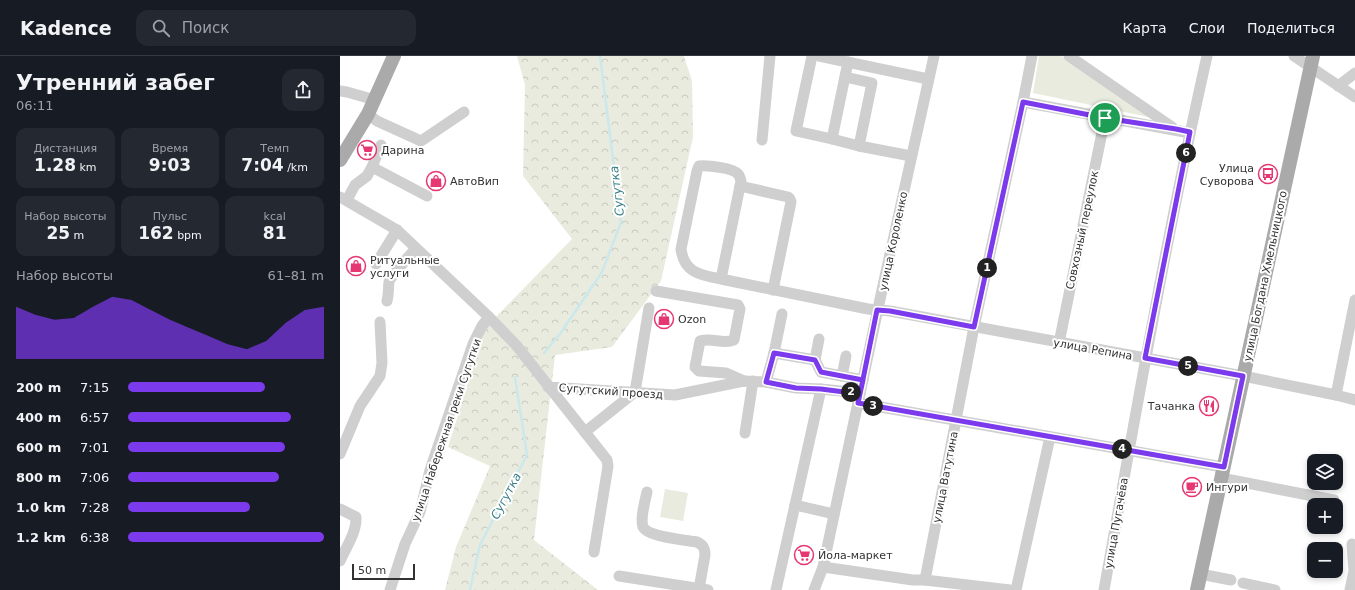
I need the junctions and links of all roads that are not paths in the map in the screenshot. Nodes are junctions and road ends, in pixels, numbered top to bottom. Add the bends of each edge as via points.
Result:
1 (394, 56) edge
2 (770, 56) edge
3 (812, 56) edge
4 (819, 56) edge
5 (934, 56) edge
6 (1032, 56) edge
7 (1069, 56) edge
8 (1207, 56) edge
9 (1294, 56) edge
10 (848, 62) junction
11 (1311, 62) edge
12 (1355, 73) edge
13 (845, 77) junction
14 (928, 79) junction
15 (1338, 86) junction
16 (340, 92) edge
17 (1355, 97) edge
18 (374, 100) junction
19 (1023, 102) junction
20 (464, 112) dead end
21 (368, 114) junction
22 (1105, 118) junction
23 (1176, 129) junction
24 (1190, 132) junction
25 (832, 139) junction
26 (762, 140) dead end
27 (381, 145) dead end
28 (859, 146) junction
29 (911, 156) junction
30 (340, 160) edge
31 (372, 167) junction
32 (740, 186) junction
33 (427, 196) dead end
34 (343, 199) edge
35 (397, 230) junction
36 (416, 248) junction
37 (376, 264) dead end
38 (721, 279) junction
39 (773, 290) junction
40 (656, 291) dead end
41 (387, 301) dead end
42 (1355, 304) edge
43 (649, 308) dead end
44 (877, 310) junction
45 (782, 314) dead end
46 (489, 317) junction
47 (380, 322) dead end
48 (974, 327) junction
49 (819, 339) dead end
50 (1059, 343) junction
51 (774, 353) junction
52 (846, 356) dead end
53 (1145, 358) junction
54 (815, 360) junction
55 (842, 376) junction
56 (1243, 376) junction
57 (863, 380) junction
58 (748, 381) junction
59 (766, 382) junction
60 (548, 387) junction
61 (821, 389) junction
62 (634, 392) junction
63 (1336, 395) junction
64 (859, 398) junction
65 (1355, 400) edge
66 (956, 420) junction
67 (585, 432) junction
68 (745, 433) dead end
69 (1050, 437) junction
70 (1129, 451) junction
71 (340, 454) edge
72 (1222, 472) junction
73 (647, 492) dead end
74 (1326, 498) edge
75 (795, 505) junction
76 (340, 509) edge
77 (834, 514) junction
78 (1352, 544) dead end
79 (594, 552) dead end
80 (340, 561) edge
81 (823, 567) junction
82 (1200, 574) junction
83 (619, 576) dead end
84 (925, 580) junction
85 (1231, 580) dead end
86 (1242, 583) dead end
87 (703, 589) edge
88 (390, 590) edge
89 (776, 590) edge
90 (814, 590) edge
91 (1010, 590) edge
92 (1016, 590) edge
93 (1104, 590) edge
94 (1197, 590) edge
95 (1275, 590) edge
96 (1350, 590) edge

1 - 18 main road
2 - 26 street
3 - 25 street via 796,131
4 - 10 street
5 - 14 street, улица Короленко
6 - 19 street, улица Ватутина
7 - 23 street
8 - 24 street, улица Пугачёва
9 - 11 street
10 - 13 street
10 - 14 street
11 - 15 street
11 - 56 main road, улица Богдана Хмельницкого
12 - 15 street
13 - 25 street
13 - 28 street via 872,83
14 - 29 street, улица Короленко
15 - 17 street
16 - 18 street
18 - 21 main road
19 - 22 street
19 - 48 street, улица Ватутина
20 - 21 street via 421,141 377,121
21 - 30 main road
22 - 23 street
22 - 50 street, Совхозный переулок
23 - 24 street
24 - 53 street, улица Пугачёва
25 - 28 street
27 - 31 street
28 - 29 street
29 - 44 street, улица Короленко
31 - 33 street
31 - 34 street via 367,176
32 - 38 street
32 - 38 street, улица Репина via 740,175 734,171 705,165 699,166 696,172 681,249 682,256 689,269
32 - 39 street via 788,197 791,202
34 - 35 street, Сугутский проезд
35 - 36 street, Сугутский проезд
35 - 37 street
36 - 41 street via 391,277
36 - 46 street, Сугутский проезд
38 - 39 street, улица Репина
39 - 44 street, улица Репина
40 - 58 street via 738,305 740,309 734,340 700,341 695,367 699,371 726,373
42 - 63 street
43 - 62 street
44 - 48 street, улица Репина
44 - 57 street, улица Короленко
45 - 51 street
46 - 60 street, Сугутский проезд via 516,345
46 - 88 street, улица Набережная реки Сугутки via 473,344 430,470 420,512 405,544
47 - 71 street via 380,376 360,406
48 - 50 street, улица Репина
48 - 66 street, улица Ватутина
49 - 54 street
50 - 53 street, улица Репина
51 - 54 street
51 - 59 street
52 - 55 street
53 - 56 street, улица Репина
53 - 70 street, улица Пугачёва
54 - 55 street via 821,372
55 - 57 street
56 - 63 street, улица Репина
56 - 72 main road, улица Богдана Хмельницкого
57 - 64 street, улица Короленко
58 - 59 street, Сугутский проезд
58 - 62 street, Сугутский проезд via 675,394
58 - 68 street
59 - 61 street, Сугутский проезд via 796,388
60 - 62 street, Сугутский проезд
60 - 67 street
61 - 64 street, Сугутский проезд
61 - 75 street
62 - 67 street
63 - 65 street, улица Репина
64 - 66 street, Сугутский проезд
64 - 77 street, улица Короленко
66 - 69 street, Сугутский проезд
66 - 84 street, улица Ватутина
67 - 79 street via 607,460 608,466
69 - 70 street, Сугутский проезд
69 - 92 street
70 - 72 street, Сугутский проезд
70 - 93 street, улица Пугачёва
72 - 74 street, Сугутский проезд
72 - 82 main road, улица Богдана Хмельницкого
73 - 87 street via 642,520 646,531 697,542 705,549
75 - 77 street
75 - 89 street
76 - 80 street via 356,517 355,527
77 - 81 street, улица Короленко
78 - 96 street via 1354,571
81 - 84 street
81 - 90 street, улица Короленко
82 - 85 street
82 - 94 main road, улица Богдана Хмельницкого
83 - 87 street
84 - 91 street
86 - 95 street

